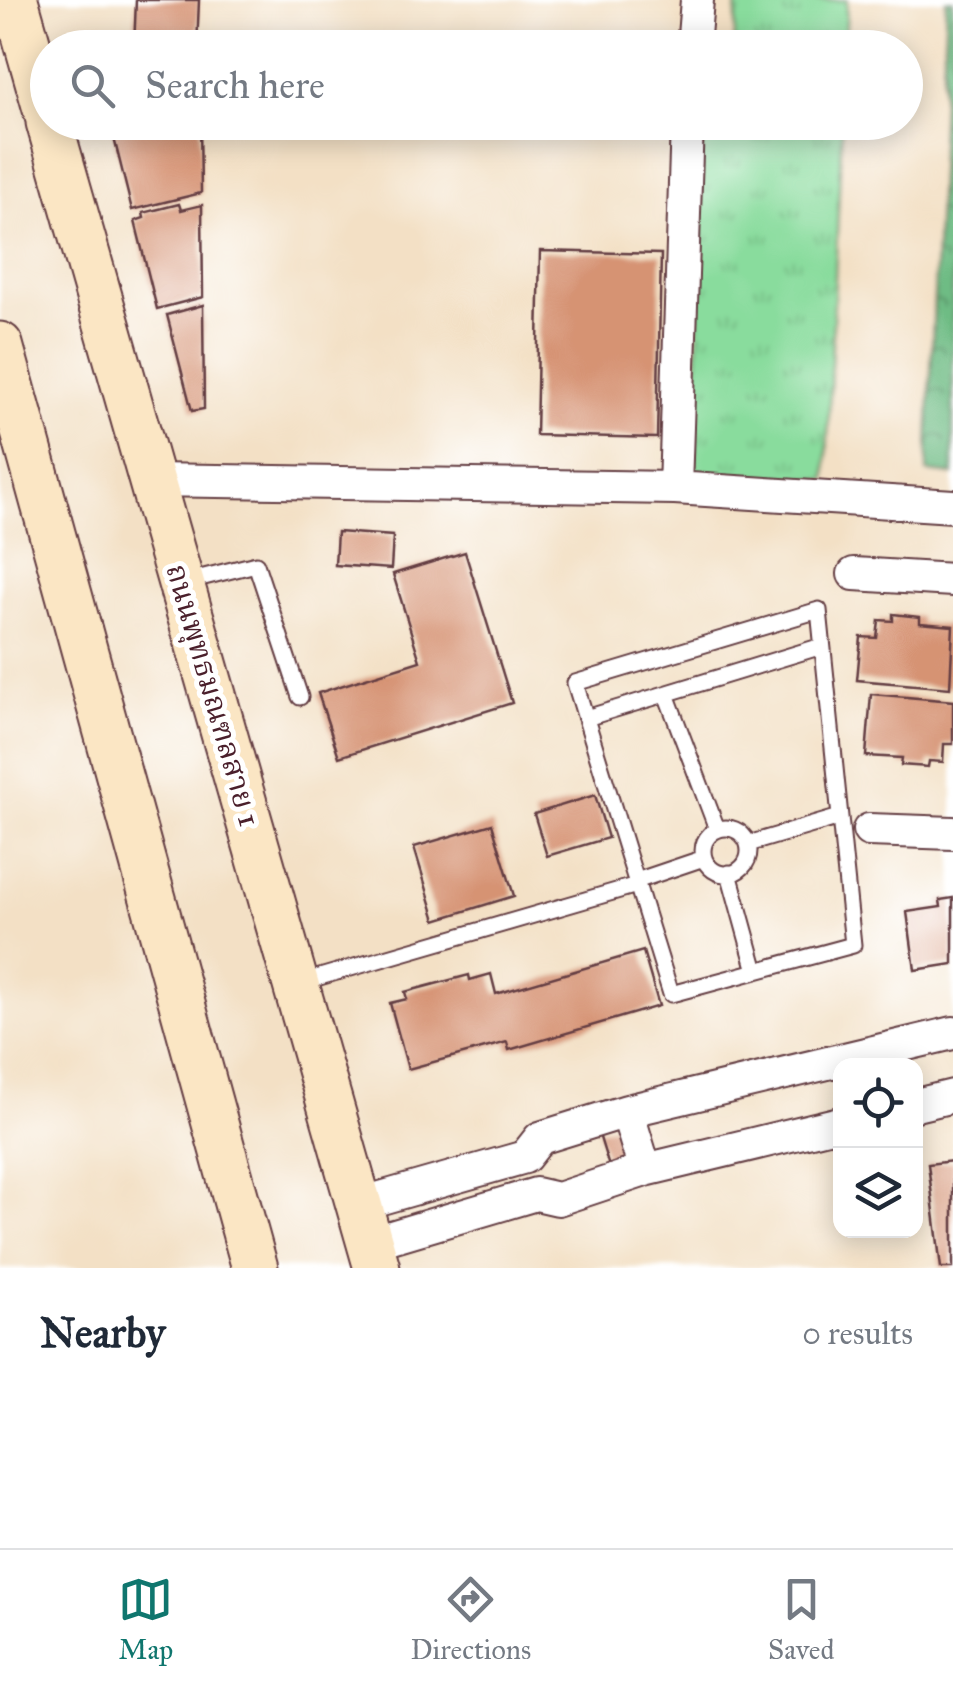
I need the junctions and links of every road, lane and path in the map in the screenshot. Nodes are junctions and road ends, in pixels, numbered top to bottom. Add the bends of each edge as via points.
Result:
1 (14, 0) edge
2 (697, 0) edge
3 (694, 30) edge
4 (30, 56) edge
5 (54, 140) edge
6 (686, 140) edge
7 (0, 345) edge
8 (151, 480) junction
9 (675, 488) junction
10 (953, 506) edge
11 (854, 574) dead end
12 (953, 580) edge
13 (180, 582) junction
14 (822, 646) junction
15 (666, 694) junction
16 (300, 697) dead end
17 (586, 718) junction
18 (854, 823) junction
19 (717, 830) junction
20 (953, 833) edge
21 (748, 844) junction
22 (704, 858) junction
23 (729, 873) junction
24 (636, 883) junction
25 (756, 971) junction
26 (295, 984) junction
27 (953, 1034) edge
28 (953, 1096) edge
29 (923, 1103) edge
30 (627, 1111) junction
31 (833, 1125) edge
32 (646, 1170) junction
33 (369, 1238) edge
34 (255, 1268) edge

1 - 4 main road, ถนนพุทธมณฑลสาย 1
2 - 3 street
5 - 8 main road, ถนนพุทธมณฑลสาย 1
6 - 9 street
7 - 34 main road
8 - 9 street
8 - 13 main road, ถนนพุทธมณฑลสาย 1
9 - 10 street
11 - 12 street
13 - 16 lane via 256,564
13 - 26 main road, ถนนพุทธมณฑลสาย 1
14 - 15 lane
14 - 17 lane via 818,610 576,682
14 - 18 lane
15 - 17 lane
15 - 19 lane
17 - 24 lane
18 - 20 street
18 - 21 lane
18 - 25 lane via 853,945
19 - 21 lane via 736,830
19 - 22 lane via 704,842
21 - 23 lane via 745,863
22 - 23 lane via 712,869
22 - 24 lane
23 - 25 lane
24 - 25 lane via 670,994
24 - 26 lane
26 - 33 main road, ถนนพุทธมณฑลสาย 1
27 - 30 street
28 - 29 street
30 - 32 street
30 - 33 street via 540,1138 526,1156
31 - 32 street
32 - 33 street via 558,1199 536,1194

